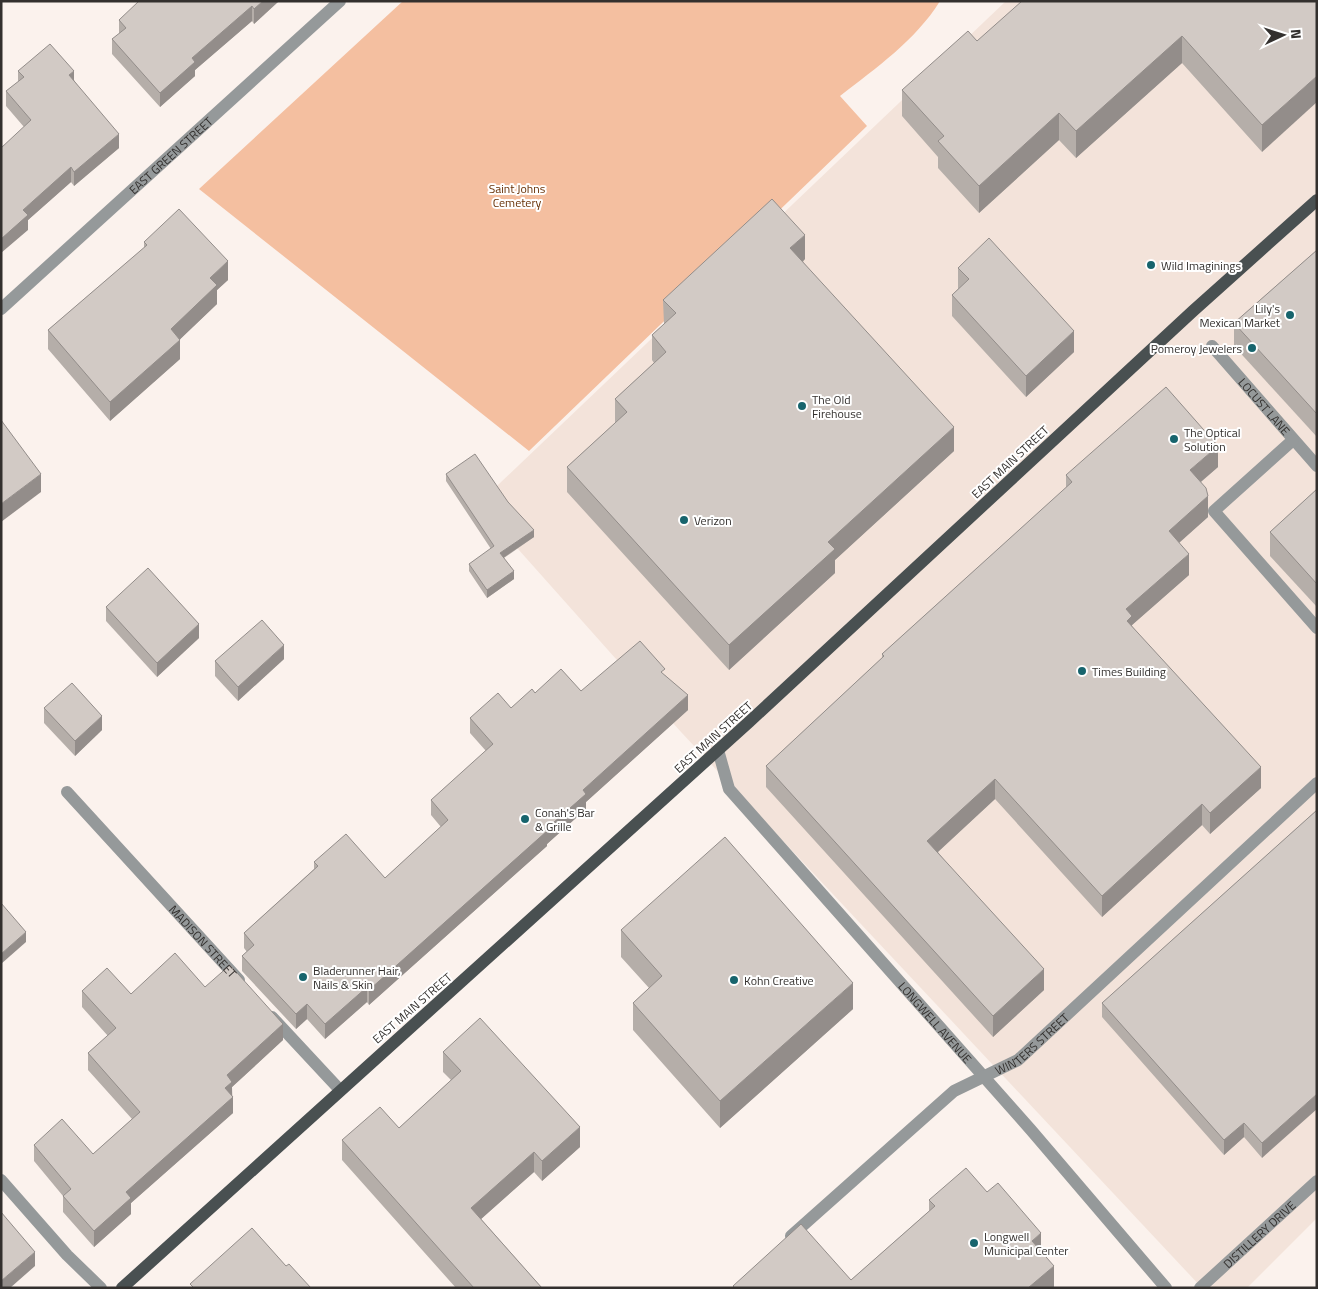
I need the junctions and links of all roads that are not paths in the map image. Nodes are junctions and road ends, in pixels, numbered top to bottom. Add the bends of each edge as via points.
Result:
1 (340, 1) edge
2 (1317, 200) edge
3 (1, 309) edge
4 (1212, 346) dead end
5 (1293, 440) junction
6 (1317, 466) edge
7 (1317, 628) edge
8 (718, 750) junction
9 (1317, 783) edge
10 (67, 792) dead end
11 (246, 988) edge
12 (266, 1010) edge
13 (983, 1076) junction
14 (340, 1090) junction
15 (1, 1180) edge
16 (1317, 1181) edge
17 (785, 1242) edge
18 (101, 1288) edge
19 (122, 1288) edge
20 (1166, 1288) edge
21 (1200, 1288) edge

1 - 3 street, EAST GREEN STREET
2 - 8 main road, EAST MAIN STREET
4 - 5 street, LOCUST LANE
5 - 6 street, LOCUST LANE
5 - 7 street via 1214,511
8 - 13 street, LONGWELL AVENUE via 729,789
8 - 14 main road, EAST MAIN STREET
9 - 13 street, WINTERS STREET via 1018,1060
10 - 11 street, MADISON STREET
12 - 14 street
13 - 17 street, WINTERS STREET via 954,1090
13 - 20 street, LONGWELL AVENUE
14 - 19 main road, EAST MAIN STREET
15 - 18 street via 67,1255
16 - 21 street, DISTILLERY DRIVE

